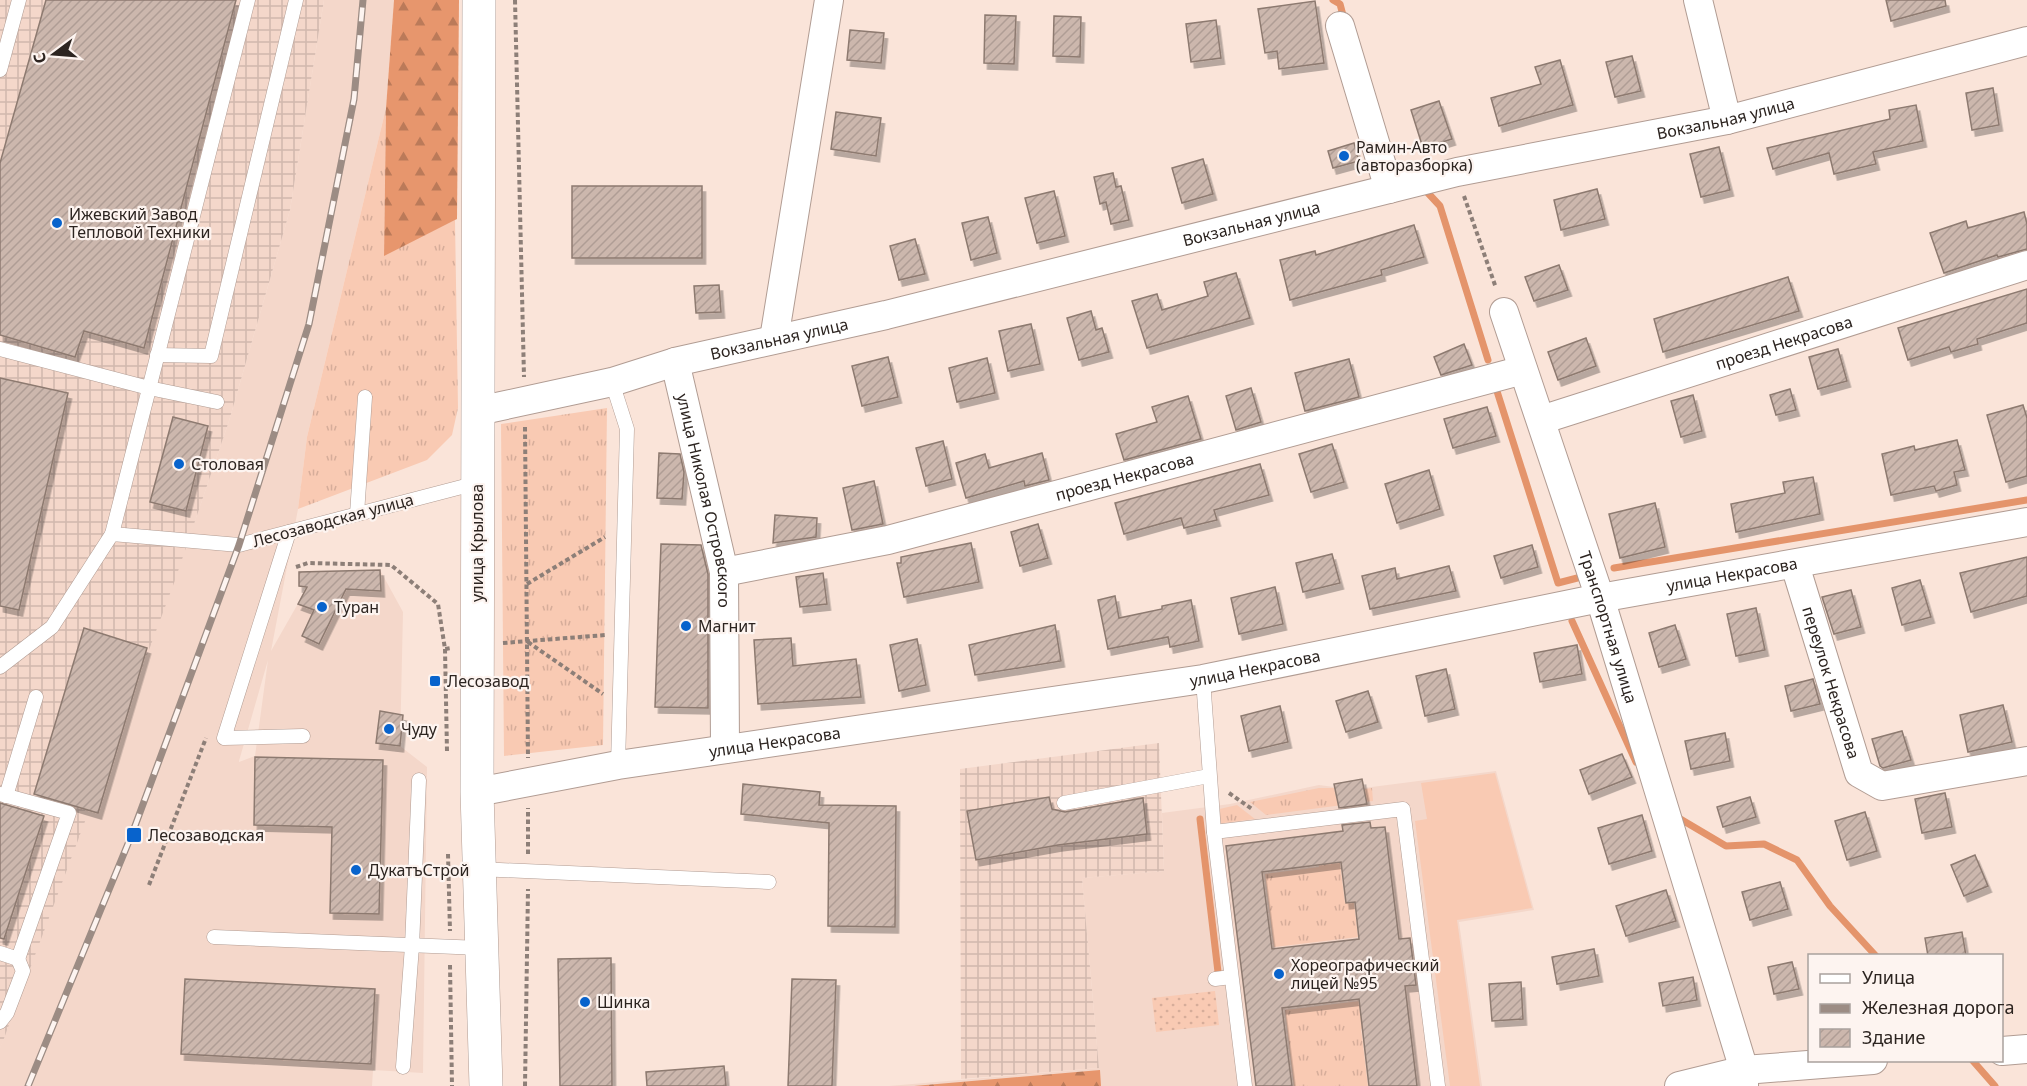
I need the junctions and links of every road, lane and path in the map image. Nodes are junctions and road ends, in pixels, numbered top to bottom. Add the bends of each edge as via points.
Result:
1 (19, 0) edge
2 (248, 0) edge
3 (296, 0) edge
4 (479, 0) edge
5 (515, 0) edge
6 (828, 0) edge
7 (1698, 0) edge
8 (1340, 26) dead end
9 (2027, 40) edge
10 (0, 70) edge
11 (1727, 120) junction
12 (1456, 172) junction
13 (1389, 189) junction
14 (2027, 266) edge
15 (1504, 312) joint
16 (774, 339) junction
17 (0, 349) edge
18 (157, 355) junction
19 (675, 362) junction
20 (1523, 370) junction
21 (612, 382) junction
22 (149, 388) junction
23 (365, 397) dead end
24 (525, 401) junction
25 (217, 402) dead end
26 (478, 411) junction
27 (1541, 420) junction
28 (477, 483) junction
29 (357, 514) junction
30 (2027, 522) edge
31 (623, 526) junction
32 (289, 532) junction
33 (112, 534) junction
34 (1795, 565) junction
35 (276, 572) junction
36 (724, 572) junction
37 (526, 585) junction
38 (1600, 598) junction
39 (621, 634) junction
40 (527, 641) junction
41 (461, 647) junction
42 (0, 668) edge
43 (1203, 679) junction
44 (36, 697) dead end
45 (620, 705) junction
46 (209, 730) dead end
47 (303, 736) dead end
48 (725, 749) junction
49 (447, 756) dead end
50 (2027, 761) edge
51 (618, 765) junction
52 (1209, 778) junction
53 (419, 780) dead end
54 (529, 783) junction
55 (477, 792) junction
56 (3, 795) edge
57 (1064, 802) dead end
58 (1275, 825) junction
59 (1214, 832) junction
60 (448, 852) dead end
61 (479, 868) junction
62 (528, 871) junction
63 (769, 882) dead end
64 (149, 885) dead end
65 (214, 937) dead end
66 (412, 946) junction
67 (466, 947) junction
68 (0, 953) edge
69 (18, 959) junction
70 (1231, 977) junction
71 (1215, 979) dead end
72 (0, 1022) edge
73 (2027, 1049) edge
74 (2003, 1051) edge
75 (1859, 1062) edge
76 (403, 1067) dead end
77 (1744, 1078) edge
78 (452, 1086) edge
79 (486, 1086) edge
80 (525, 1086) edge
81 (1245, 1086) edge
82 (1438, 1086) edge
83 (1679, 1086) edge

1 - 10 lane
2 - 18 lane
3 - 18 lane via 211,356
4 - 26 main road, улица Крылова
5 - 24 path
6 - 16 street
7 - 11 street
8 - 13 street
9 - 11 street, Вокзальная улица
11 - 12 street, Вокзальная улица
12 - 13 street, Вокзальная улица
12 - 15 path
13 - 16 street, Вокзальная улица via 886,315
14 - 27 street, проезд Некрасова
15 - 20 street, Транспортная улица
16 - 19 street, Вокзальная улица
17 - 22 lane
18 - 22 lane
19 - 21 street, Вокзальная улица
19 - 36 street, улица Николая Островского
20 - 27 street, Транспортная улица
20 - 36 street, проезд Некрасова via 888,540
21 - 24 street, Вокзальная улица
21 - 31 lane via 627,429
22 - 25 lane
22 - 33 lane
23 - 29 lane
24 - 26 street, Вокзальная улица
24 - 37 path
26 - 28 main road, улица Крылова
27 - 38 street, Транспортная улица
28 - 29 lane, Лесозаводская улица
28 - 41 main road, улица Крылова
29 - 32 lane, Лесозаводская улица
30 - 34 street, улица Некрасова
31 - 37 path
31 - 39 lane
32 - 33 lane, Лесозаводская улица via 239,545
32 - 35 lane
33 - 42 lane via 51,627
34 - 38 street, улица Некрасова
34 - 50 street, переулок Некрасова via 1859,773 1882,786
35 - 41 path via 308,563 391,565 438,604
35 - 47 lane via 224,738
36 - 48 street, улица Николая Островского
37 - 40 path
38 - 43 street, улица Некрасова
38 - 77 street, Транспортная улица
39 - 40 path
39 - 45 lane
40 - 41 path
40 - 45 path
40 - 54 path
41 - 49 path
41 - 55 main road, улица Крылова
43 - 48 street, улица Некрасова
43 - 52 lane
44 - 56 lane
45 - 51 lane
46 - 64 path
48 - 51 street, улица Некрасова
51 - 54 street, улица Некрасова
52 - 57 lane
52 - 58 path
52 - 59 lane
53 - 66 lane
54 - 55 street, улица Некрасова
54 - 62 path
55 - 61 main road, улица Крылова
56 - 69 lane via 69,813
58 - 59 lane
58 - 82 lane via 1403,809
59 - 70 lane
60 - 67 path
61 - 62 lane
61 - 67 main road, улица Крылова
62 - 63 lane
62 - 80 path
65 - 66 lane
66 - 67 lane
66 - 76 lane
67 - 78 path
67 - 79 main road, улица Крылова
68 - 69 lane
69 - 72 lane via 23,971
70 - 71 lane
70 - 81 lane
73 - 74 street
75 - 77 street
77 - 83 street

